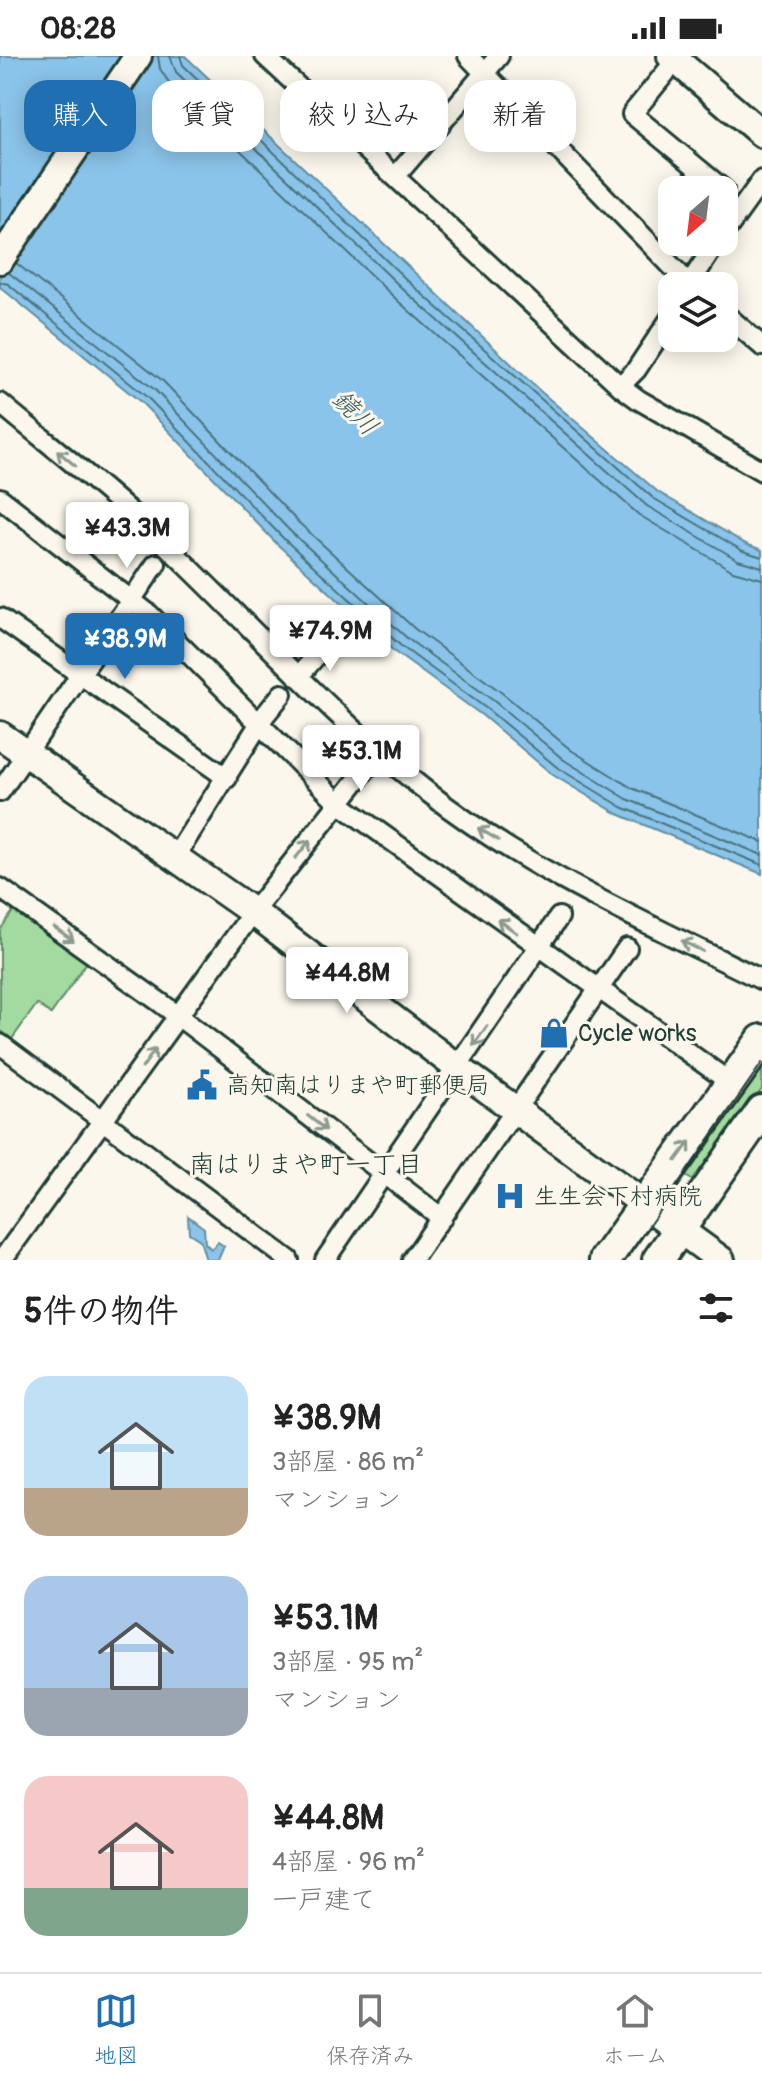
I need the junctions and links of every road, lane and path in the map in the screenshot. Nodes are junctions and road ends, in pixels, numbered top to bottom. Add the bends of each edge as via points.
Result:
1 (138, 56) edge
2 (265, 56) edge
3 (468, 56) edge
4 (499, 56) edge
5 (673, 58) edge
6 (483, 73) junction
7 (762, 134) edge
8 (707, 176) edge
9 (395, 177) junction
10 (762, 180) edge
11 (738, 202) edge
12 (743, 206) junction
13 (738, 213) edge
14 (0, 260) edge
15 (675, 272) edge
16 (738, 325) edge
17 (658, 337) edge
18 (762, 346) edge
19 (620, 386) junction
20 (0, 403) edge
21 (762, 471) edge
22 (0, 498) edge
23 (156, 564) dead end
24 (132, 599) junction
25 (0, 618) edge
26 (330, 640) dead end
27 (80, 675) junction
28 (298, 677) junction
29 (282, 694) dead end
30 (260, 723) junction
31 (0, 735) edge
32 (27, 754) junction
33 (365, 770) dead end
34 (227, 778) junction
35 (0, 792) edge
36 (340, 804) junction
37 (175, 857) junction
38 (0, 888) edge
39 (253, 912) junction
40 (559, 917) dead end
41 (537, 948) junction
42 (627, 948) dead end
43 (762, 980) edge
44 (599, 990) junction
45 (179, 1016) junction
46 (762, 1040) edge
47 (0, 1044) edge
48 (458, 1068) junction
49 (731, 1083) junction
50 (517, 1110) junction
51 (762, 1111) edge
52 (103, 1122) junction
53 (384, 1174) junction
54 (645, 1203) junction
55 (442, 1218) junction
56 (680, 1229) junction
57 (2, 1260) edge
58 (289, 1260) edge
59 (325, 1260) edge
60 (412, 1260) edge
61 (605, 1260) edge
62 (658, 1260) edge
63 (721, 1260) edge

1 - 14 street
2 - 9 street
3 - 6 street
4 - 6 street
5 - 7 street
5 - 8 street via 632,114
6 - 9 street
6 - 15 street
9 - 19 street
10 - 12 street
11 - 12 street
12 - 13 street
16 - 18 street
17 - 19 street
19 - 21 street
28 -> 20 street via 168,547
22 - 24 street
23 - 24 street
24 - 27 street
24 - 30 street
25 - 27 street
26 - 28 street
27 - 32 street
27 - 34 street
43 -> 28 street via 579,889 467,821
29 - 30 street
30 - 34 street
30 - 36 street
31 - 32 street
32 - 35 street
32 - 37 street
33 - 36 street
34 - 37 street
39 -> 36 street
41 -> 36 street
37 - 39 street
38 -> 45 street
39 - 45 street
39 - 48 street
40 - 41 street
41 - 44 street
41 -> 48 street
42 - 44 street
44 - 49 street
44 - 50 street
52 -> 45 street
45 -> 53 street
46 - 49 main road
47 - 52 street
48 - 50 street
48 - 53 street
54 -> 49 main road
50 - 54 street
50 - 55 street
51 - 56 main road
52 - 57 street
52 - 58 street
53 - 55 street
53 - 59 street
54 - 56 street
54 - 61 main road
55 - 60 street
56 - 62 main road
56 - 63 street

